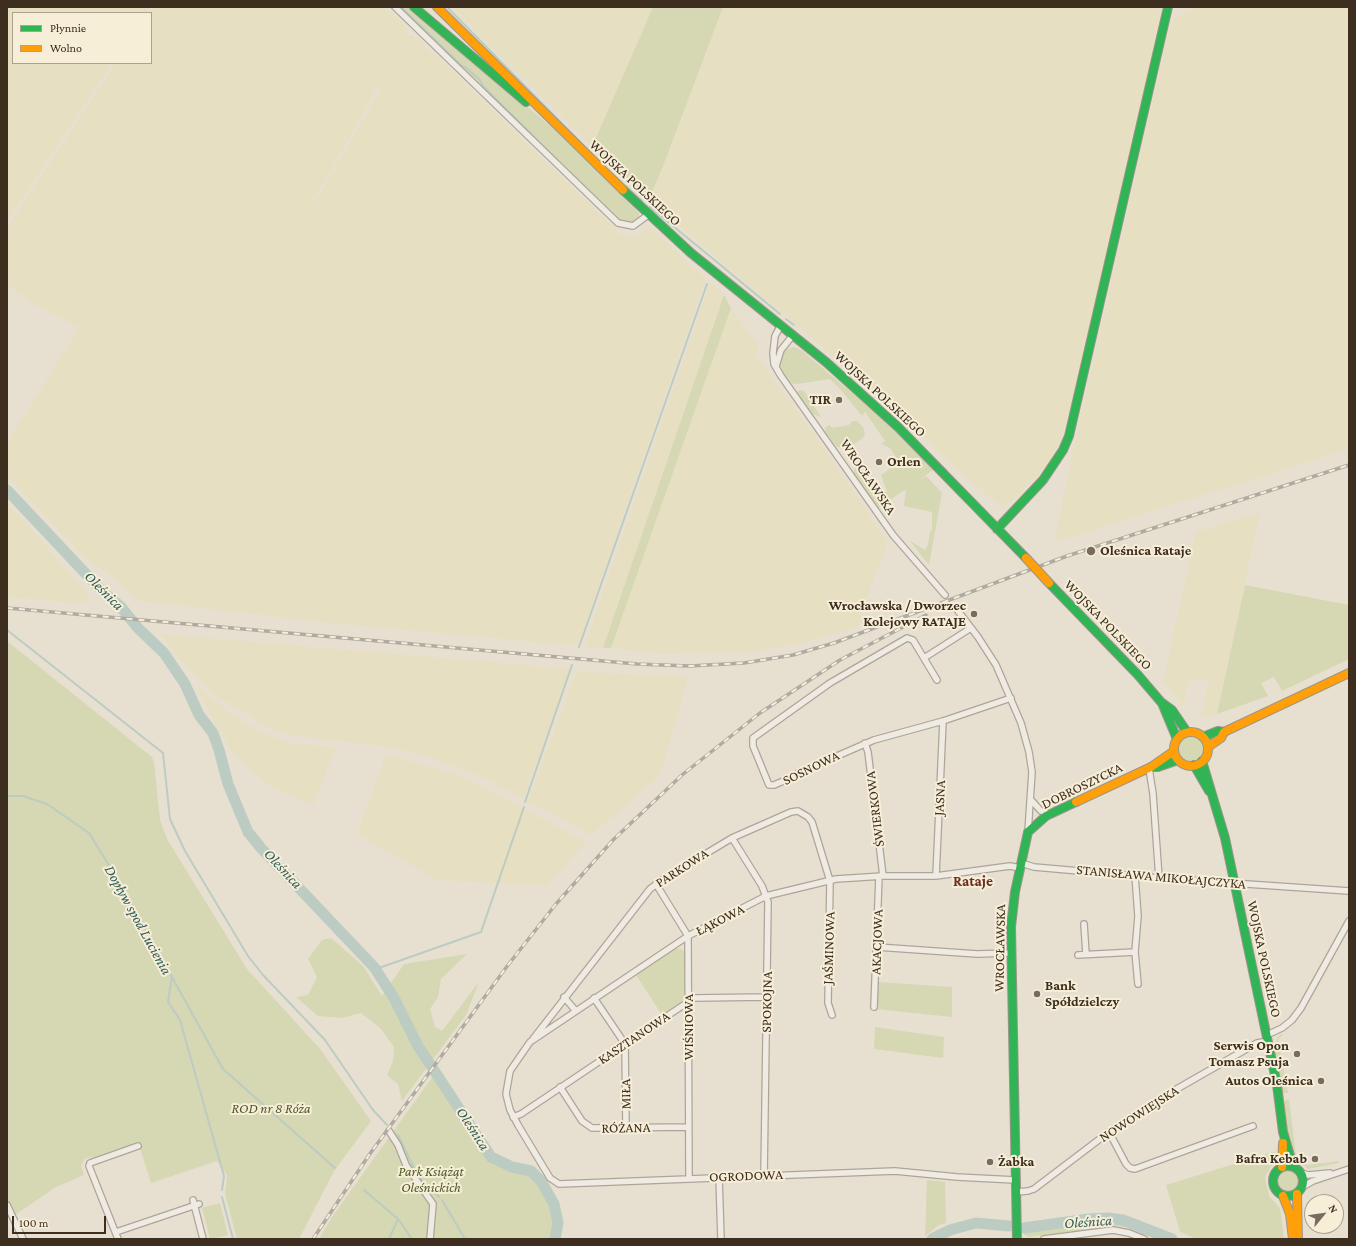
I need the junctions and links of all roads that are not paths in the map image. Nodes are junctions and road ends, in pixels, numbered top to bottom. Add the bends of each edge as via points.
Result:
1 (395, 7) edge
2 (414, 7) edge
3 (437, 7) edge
4 (1168, 7) edge
5 (559, 129) junction
6 (648, 215) junction
7 (782, 325) junction
8 (793, 335) junction
9 (776, 368) junction
10 (998, 529) junction
11 (945, 595) dead end
12 (955, 607) dead end
13 (971, 628) junction
14 (924, 658) junction
15 (1349, 673) edge
16 (937, 680) dead end
17 (1011, 698) junction
18 (1161, 702) junction
19 (942, 721) junction
20 (1187, 732) junction
21 (1224, 732) junction
22 (1203, 737) junction
23 (1177, 739) junction
24 (865, 743) junction
25 (1208, 746) junction
26 (1174, 751) junction
27 (1178, 760) junction
28 (1202, 761) junction
29 (1194, 765) junction
30 (1150, 768) junction
31 (1211, 793) junction
32 (1031, 800) junction
33 (1050, 814) junction
34 (1028, 832) junction
35 (732, 838) junction
36 (1020, 866) junction
37 (1135, 875) junction
38 (881, 876) junction
39 (936, 876) junction
40 (1159, 878) junction
41 (830, 881) junction
42 (1235, 883) junction
43 (656, 884) junction
44 (1349, 891) edge
45 (766, 896) junction
46 (1349, 921) edge
47 (1084, 924) dead end
48 (688, 936) junction
49 (877, 947) junction
50 (1135, 952) junction
51 (1011, 953) junction
52 (1086, 954) junction
53 (1078, 955) dead end
54 (1138, 984) dead end
55 (564, 997) junction
56 (767, 997) junction
57 (594, 998) junction
58 (689, 1001) junction
59 (874, 1007) dead end
60 (575, 1010) junction
61 (832, 1015) dead end
62 (1267, 1038) junction
63 (530, 1042) junction
64 (625, 1044) junction
65 (560, 1087) junction
66 (513, 1117) junction
67 (1253, 1126) dead end
68 (626, 1127) junction
69 (688, 1127) junction
70 (389, 1132) dead end
71 (1109, 1132) junction
72 (1284, 1132) junction
73 (138, 1146) dead end
74 (1293, 1166) junction
75 (1282, 1167) junction
76 (1349, 1169) edge
77 (1340, 1171) junction
78 (1301, 1173) junction
79 (764, 1176) junction
80 (719, 1177) junction
81 (689, 1178) junction
82 (1015, 1180) junction
83 (1302, 1187) junction
84 (1016, 1192) junction
85 (1297, 1194) junction
86 (1283, 1196) junction
87 (7, 1204) edge
88 (116, 1232) junction
89 (1017, 1235) edge
90 (23, 1239) edge
91 (118, 1239) edge
92 (204, 1239) edge
93 (430, 1239) edge
94 (721, 1239) edge
95 (1044, 1239) edge
96 (1144, 1239) edge
97 (1293, 1239) edge
98 (1298, 1239) edge

1 - 6 street via 618,223 633,226
2 - 5 main road
3 - 5 main road
4 - 10 main road via 1069,436 1043,480
5 - 6 main road, WOJSKA POLSKIEGO
6 - 7 main road, WOJSKA POLSKIEGO
7 - 8 main road, WOJSKA POLSKIEGO
7 - 9 street, WROCŁAWSKA via 774,344
8 - 9 street via 779,353
8 - 10 main road, WOJSKA POLSKIEGO via 898,427
9 - 11 street, WROCŁAWSKA via 880,519
10 - 18 main road, WOJSKA POLSKIEGO, bridge via 1138,674
12 - 13 street, WROCŁAWSKA
13 - 14 street
13 - 17 street, WROCŁAWSKA via 996,665
14 - 16 street, SOSNOWA
14 - 24 street, SOSNOWA via 913,640 904,639 830,683 755,735 752,742 767,782 772,786
15 - 21 main road
17 - 19 street, SOSNOWA
17 - 32 street, WROCŁAWSKA via 1029,752 1032,772
18 - 20 main road, WOJSKA POLSKIEGO via 1172,710
18 - 23 main road, WOJSKA POLSKIEGO
19 - 24 street, SOSNOWA
19 - 39 street, JASNA
20 - 22 main road via 1194,732
20 - 23 main road
21 - 22 main road via 1218,731
21 - 25 main road via 1221,738
22 - 25 main road
23 - 26 main road
24 - 38 street, ŚWIERKOWA
25 - 28 main road
26 - 27 main road
26 - 30 main road, DOBROSZYCKA
27 - 29 main road
27 - 30 main road, DOBROSZYCKA
28 - 29 main road
28 - 31 main road, WOJSKA POLSKIEGO
29 - 31 main road, WOJSKA POLSKIEGO
30 - 33 main road, DOBROSZYCKA
30 - 40 street
31 - 42 main road, WOJSKA POLSKIEGO via 1222,825
32 - 33 street via 1041,811
32 - 34 street, WROCŁAWSKA
33 - 34 main road, DOBROSZYCKA
34 - 36 main road, WROCŁAWSKA
35 - 41 street, PARKOWA via 791,812 803,813 812,822
35 - 43 street, PARKOWA
35 - 45 street, SPOKOJNA
36 - 37 street, STANISŁAWA MIKOŁAJCZYKA
36 - 39 street, ŁĄKOWA
36 - 51 main road, WROCŁAWSKA via 1012,906
37 - 40 street, STANISŁAWA MIKOŁAJCZYKA
37 - 50 street via 1138,916
38 - 39 street, ŁĄKOWA
38 - 41 street, ŁĄKOWA
38 - 49 street, AKACJOWA
40 - 42 street, STANISŁAWA MIKOŁAJCZYKA
41 - 45 street, ŁĄKOWA
41 - 61 street, JAŚMINOWA via 828,1003
42 - 44 street, STANISŁAWA MIKOŁAJCZYKA
42 - 62 main road, WOJSKA POLSKIEGO
43 - 48 street
43 - 55 street, PARKOWA
45 - 48 street, ŁĄKOWA
45 - 56 street, SPOKOJNA
46 - 62 street, NOWOWIEJSKA via 1298,1013
47 - 52 street
48 - 57 street, ŁĄKOWA
48 - 58 street, WIŚNIOWA
49 - 51 street via 977,954
49 - 59 street, AKACJOWA
50 - 52 street
50 - 54 street
51 - 82 main road, WROCŁAWSKA
52 - 53 street
55 - 60 street
55 - 63 street, PARKOWA
56 - 58 street, KASZTANOWA via 694,998
56 - 79 street, SPOKOJNA
57 - 60 street, ŁĄKOWA
57 - 64 street
58 - 64 street, KASZTANOWA
58 - 69 street, WIŚNIOWA
60 - 63 street, ŁĄKOWA
62 - 71 street, NOWOWIEJSKA via 1161,1098
62 - 72 main road, WOJSKA POLSKIEGO
63 - 66 street, ŁĄKOWA via 508,1078 506,1094
64 - 65 street, KASZTANOWA
64 - 68 street, MIŁA
65 - 66 street, KASZTANOWA
65 - 68 street, RÓŻANA via 586,1125 592,1128
66 - 81 street, OGRODOWA via 550,1178 559,1184
67 - 71 street via 1135,1169 1126,1164
68 - 69 street, RÓŻANA
69 - 81 street, WIŚNIOWA
70 - 93 street via 398,1145 406,1165 433,1204
71 - 84 street, NOWOWIEJSKA via 1034,1189
72 - 74 main road, WOJSKA POLSKIEGO
72 - 75 main road, WOJSKA POLSKIEGO
73 - 88 street via 90,1163 89,1166
74 - 75 main road
74 - 78 main road
75 - 86 main road via 1276,1172 1273,1181 1276,1190
76 - 77 street
77 - 78 street via 1312,1175
77 - 83 street
78 - 83 main road via 1304,1180
79 - 80 street, OGRODOWA
79 - 82 street, OGRODOWA via 895,1171
80 - 81 street, OGRODOWA
80 - 94 street
82 - 84 main road, WROCŁAWSKA
83 - 85 main road
84 - 89 main road, WROCŁAWSKA
85 - 86 main road
85 - 98 main road
86 - 97 main road via 1290,1214
87 - 90 street
88 - 91 street
88 - 92 street via 196,1203
95 - 96 street via 1113,1230

